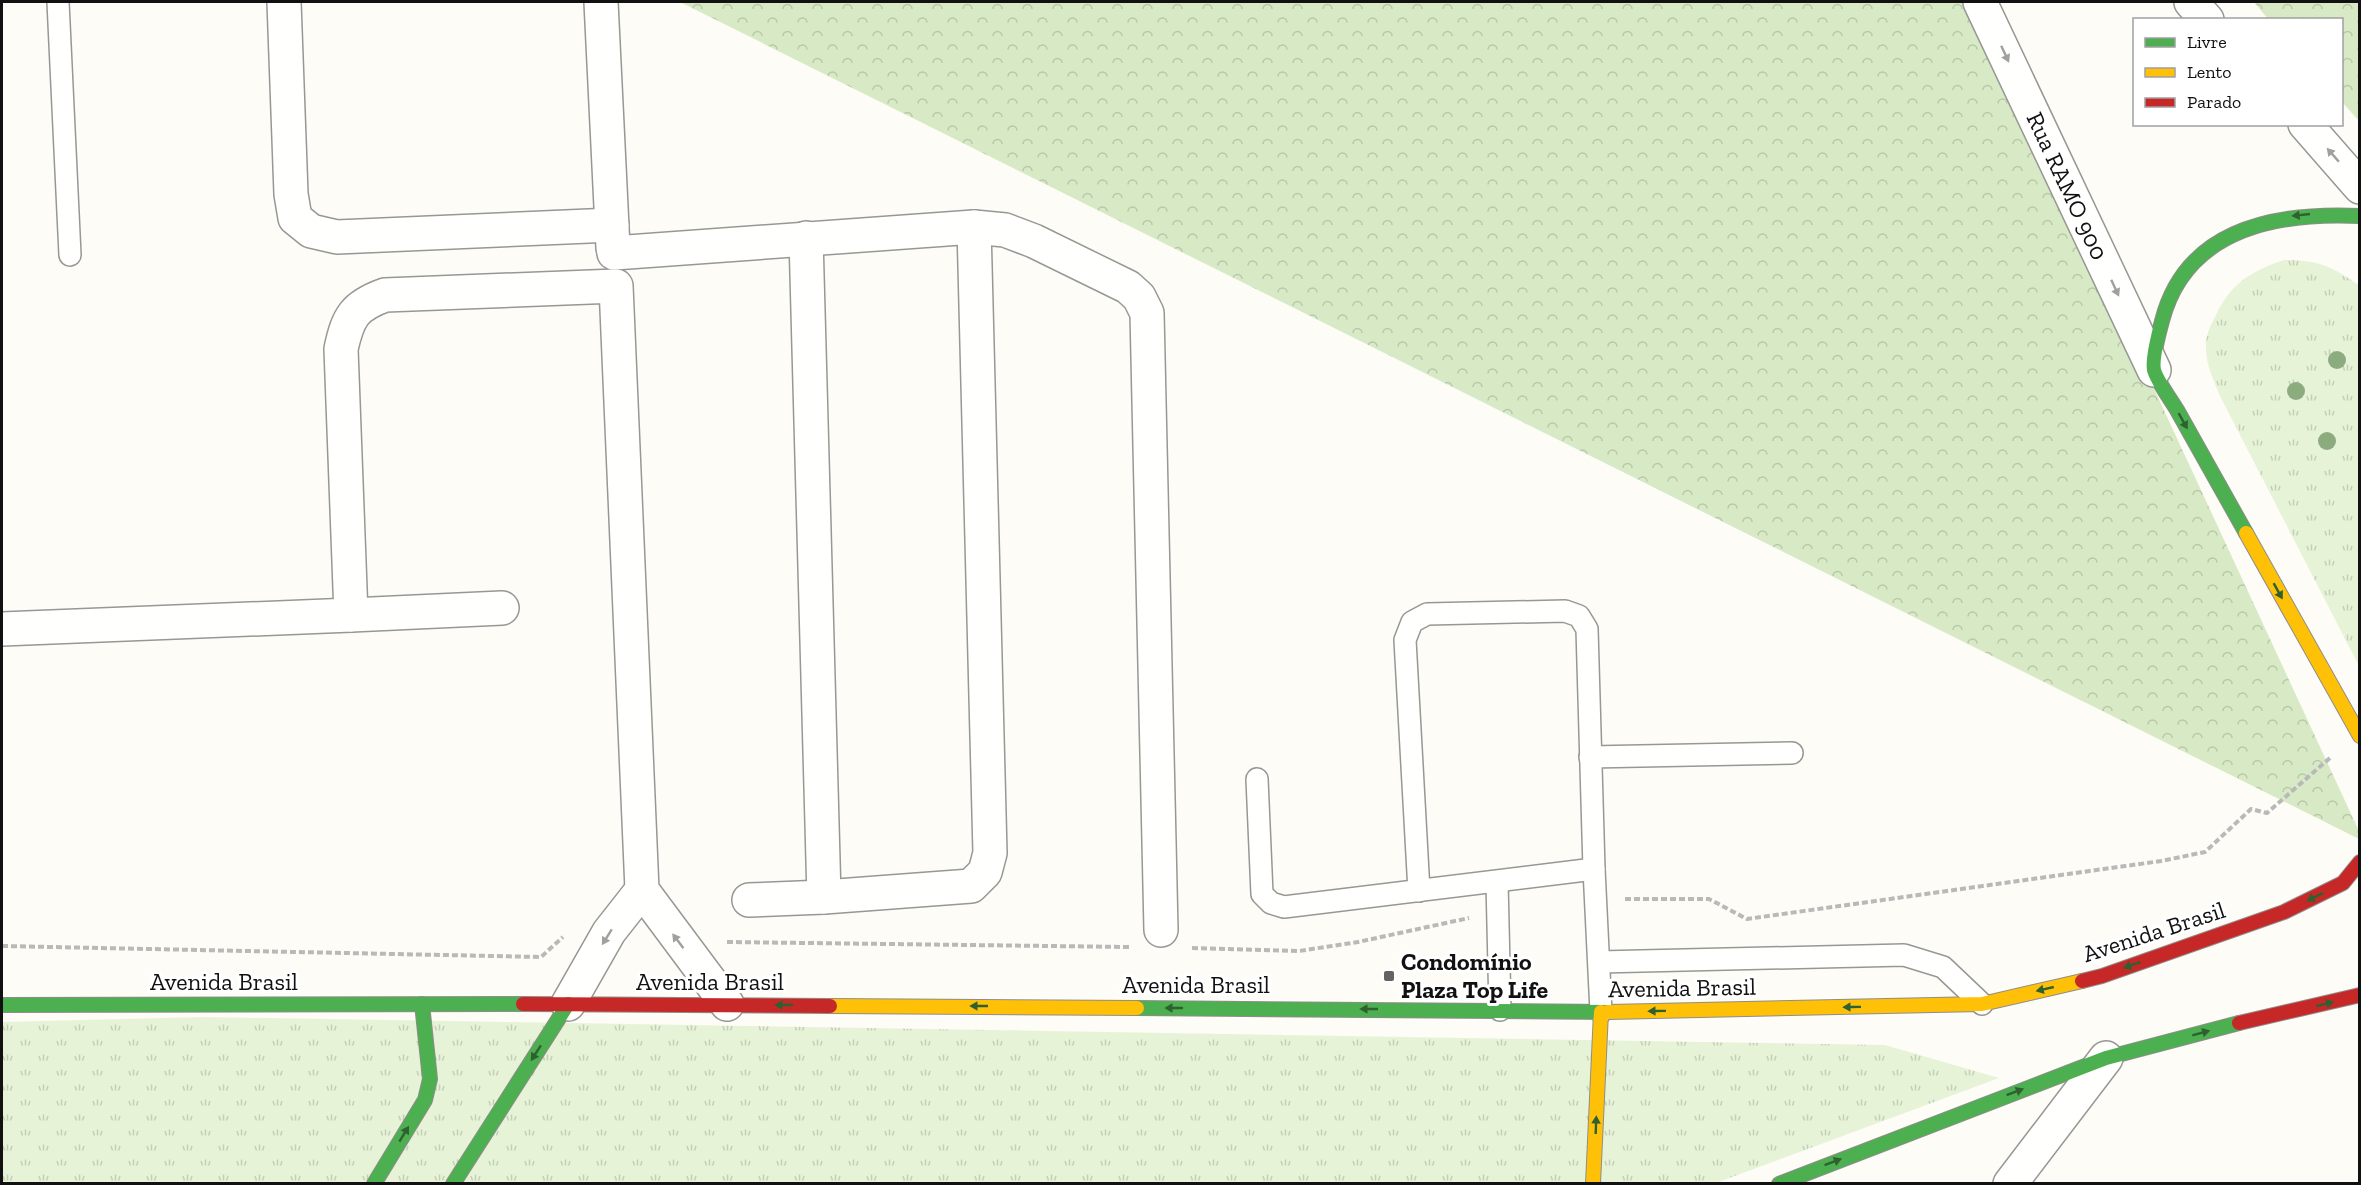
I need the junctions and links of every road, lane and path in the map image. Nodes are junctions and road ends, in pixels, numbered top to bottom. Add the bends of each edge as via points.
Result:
1 (58, 2) edge
2 (284, 2) edge
3 (602, 2) edge
4 (1981, 2) edge
5 (2191, 2) edge
6 (2206, 18) edge
7 (2307, 126) edge
8 (2360, 187) edge
9 (2360, 216) edge
10 (974, 227) junction
11 (806, 238) junction
12 (613, 239) junction
13 (70, 255) dead end
14 (615, 286) junction
15 (2154, 370) junction
16 (502, 608) dead end
17 (351, 615) junction
18 (2, 629) edge
19 (2360, 736) edge
20 (1792, 753) dead end
21 (1590, 757) junction
22 (1257, 779) dead end
23 (2360, 862) edge
24 (1594, 869) junction
25 (1497, 882) junction
26 (642, 890) junction
27 (1419, 891) junction
28 (824, 897) junction
29 (749, 900) dead end
30 (1161, 930) dead end
31 (1599, 962) junction
32 (2360, 995) edge
33 (422, 1004) junction
34 (568, 1004) junction
35 (1982, 1004) junction
36 (2, 1005) edge
37 (727, 1005) junction
38 (1500, 1010) junction
39 (1601, 1012) junction
40 (2316, 1021) dead end
41 (2251, 1022) junction
42 (2106, 1058) junction
43 (374, 1184) edge
44 (453, 1184) edge
45 (1593, 1184) edge
46 (1779, 1184) edge
47 (2010, 1184) edge

1 - 13 lane
2 - 12 street via 291,194 295,218 311,231 337,237
3 - 12 street
4 -> 15 street, Rua RAMO 900
5 - 6 street
8 -> 7 street
9 -> 15 street via 2310,214 2275,218 2227,236 2205,252 2184,273 2170,296
10 - 11 street
10 - 28 street via 990,853 986,872 971,885
10 - 30 street via 1005,231 1034,241 1128,287 1147,313
11 - 12 street
11 - 28 street
12 - 14 street
14 - 17 street via 386,295 364,302 346,324 341,349
14 - 26 street
15 -> 19 street
16 - 17 street
17 - 18 street
20 - 21 lane
21 - 24 lane
21 - 27 lane via 1587,629 1579,616 1564,611 1427,614 1413,622 1405,640
22 - 27 lane via 1262,894 1271,903 1284,907
23 -> 35 street, Avenida Brasil via 2343,883 2284,912 2102,976
24 - 25 lane
24 - 31 lane
25 - 27 lane
25 - 38 lane
26 -> 34 street via 609,932
37 -> 26 street
28 - 29 street
31 - 35 lane via 1904,955 1943,967
31 - 39 lane
41 -> 32 street
33 - 34 street, Avenida Brasil
33 - 36 street, Avenida Brasil
43 -> 33 street via 425,1100 430,1078
34 - 37 street, Avenida Brasil
34 -> 44 street
35 -> 39 street, Avenida Brasil
38 -> 37 street, Avenida Brasil
38 - 39 street, Avenida Brasil
45 -> 39 street
40 - 41 street
42 -> 41 street
46 -> 42 street
42 - 47 street

